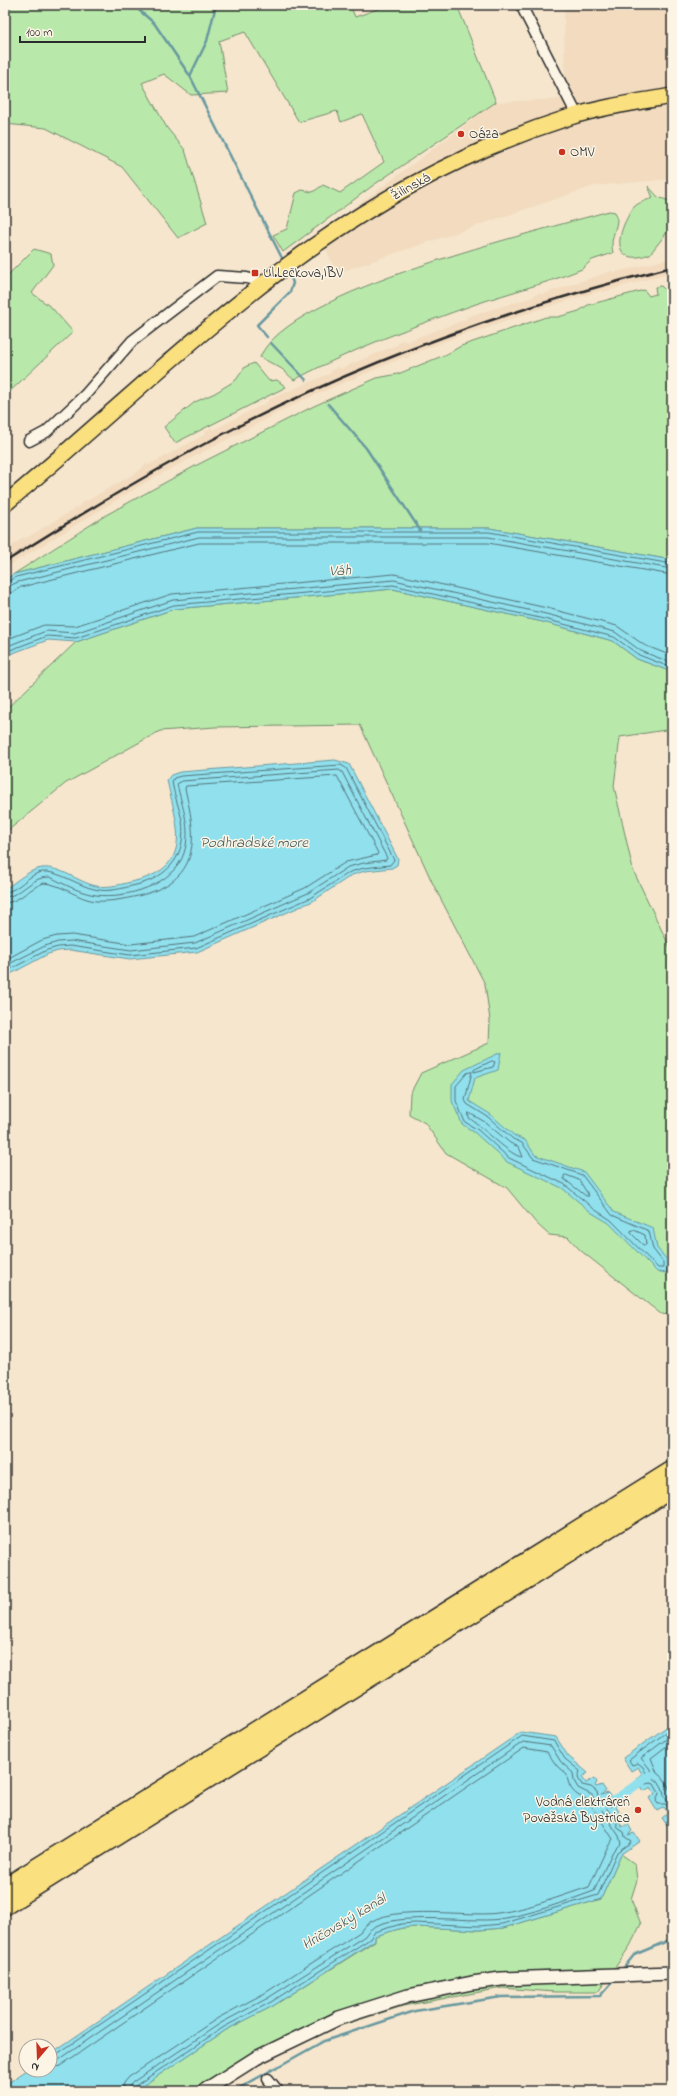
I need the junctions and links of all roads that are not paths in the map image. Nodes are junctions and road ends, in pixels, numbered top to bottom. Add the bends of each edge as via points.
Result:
1 (522, 5) edge
2 (672, 96) edge
3 (577, 115) junction
4 (262, 285) junction
5 (29, 441) dead end
6 (5, 504) edge
7 (672, 1470) edge
8 (672, 1489) edge
9 (5, 1887) edge
10 (5, 1906) edge
11 (672, 1973) edge
12 (268, 2079) dead end
13 (204, 2091) edge
14 (278, 2091) edge

1 - 3 street
2 - 3 main road, Žilinská
3 - 4 main road, Žilinská via 479,151 427,178 342,228
4 - 5 street via 247,278 217,276 132,341 85,395 46,432
4 - 6 main road, Žilinská
7 - 9 highway
8 - 10 highway
11 - 13 main road via 501,1979 408,1996 339,2018 256,2058
12 - 14 street

